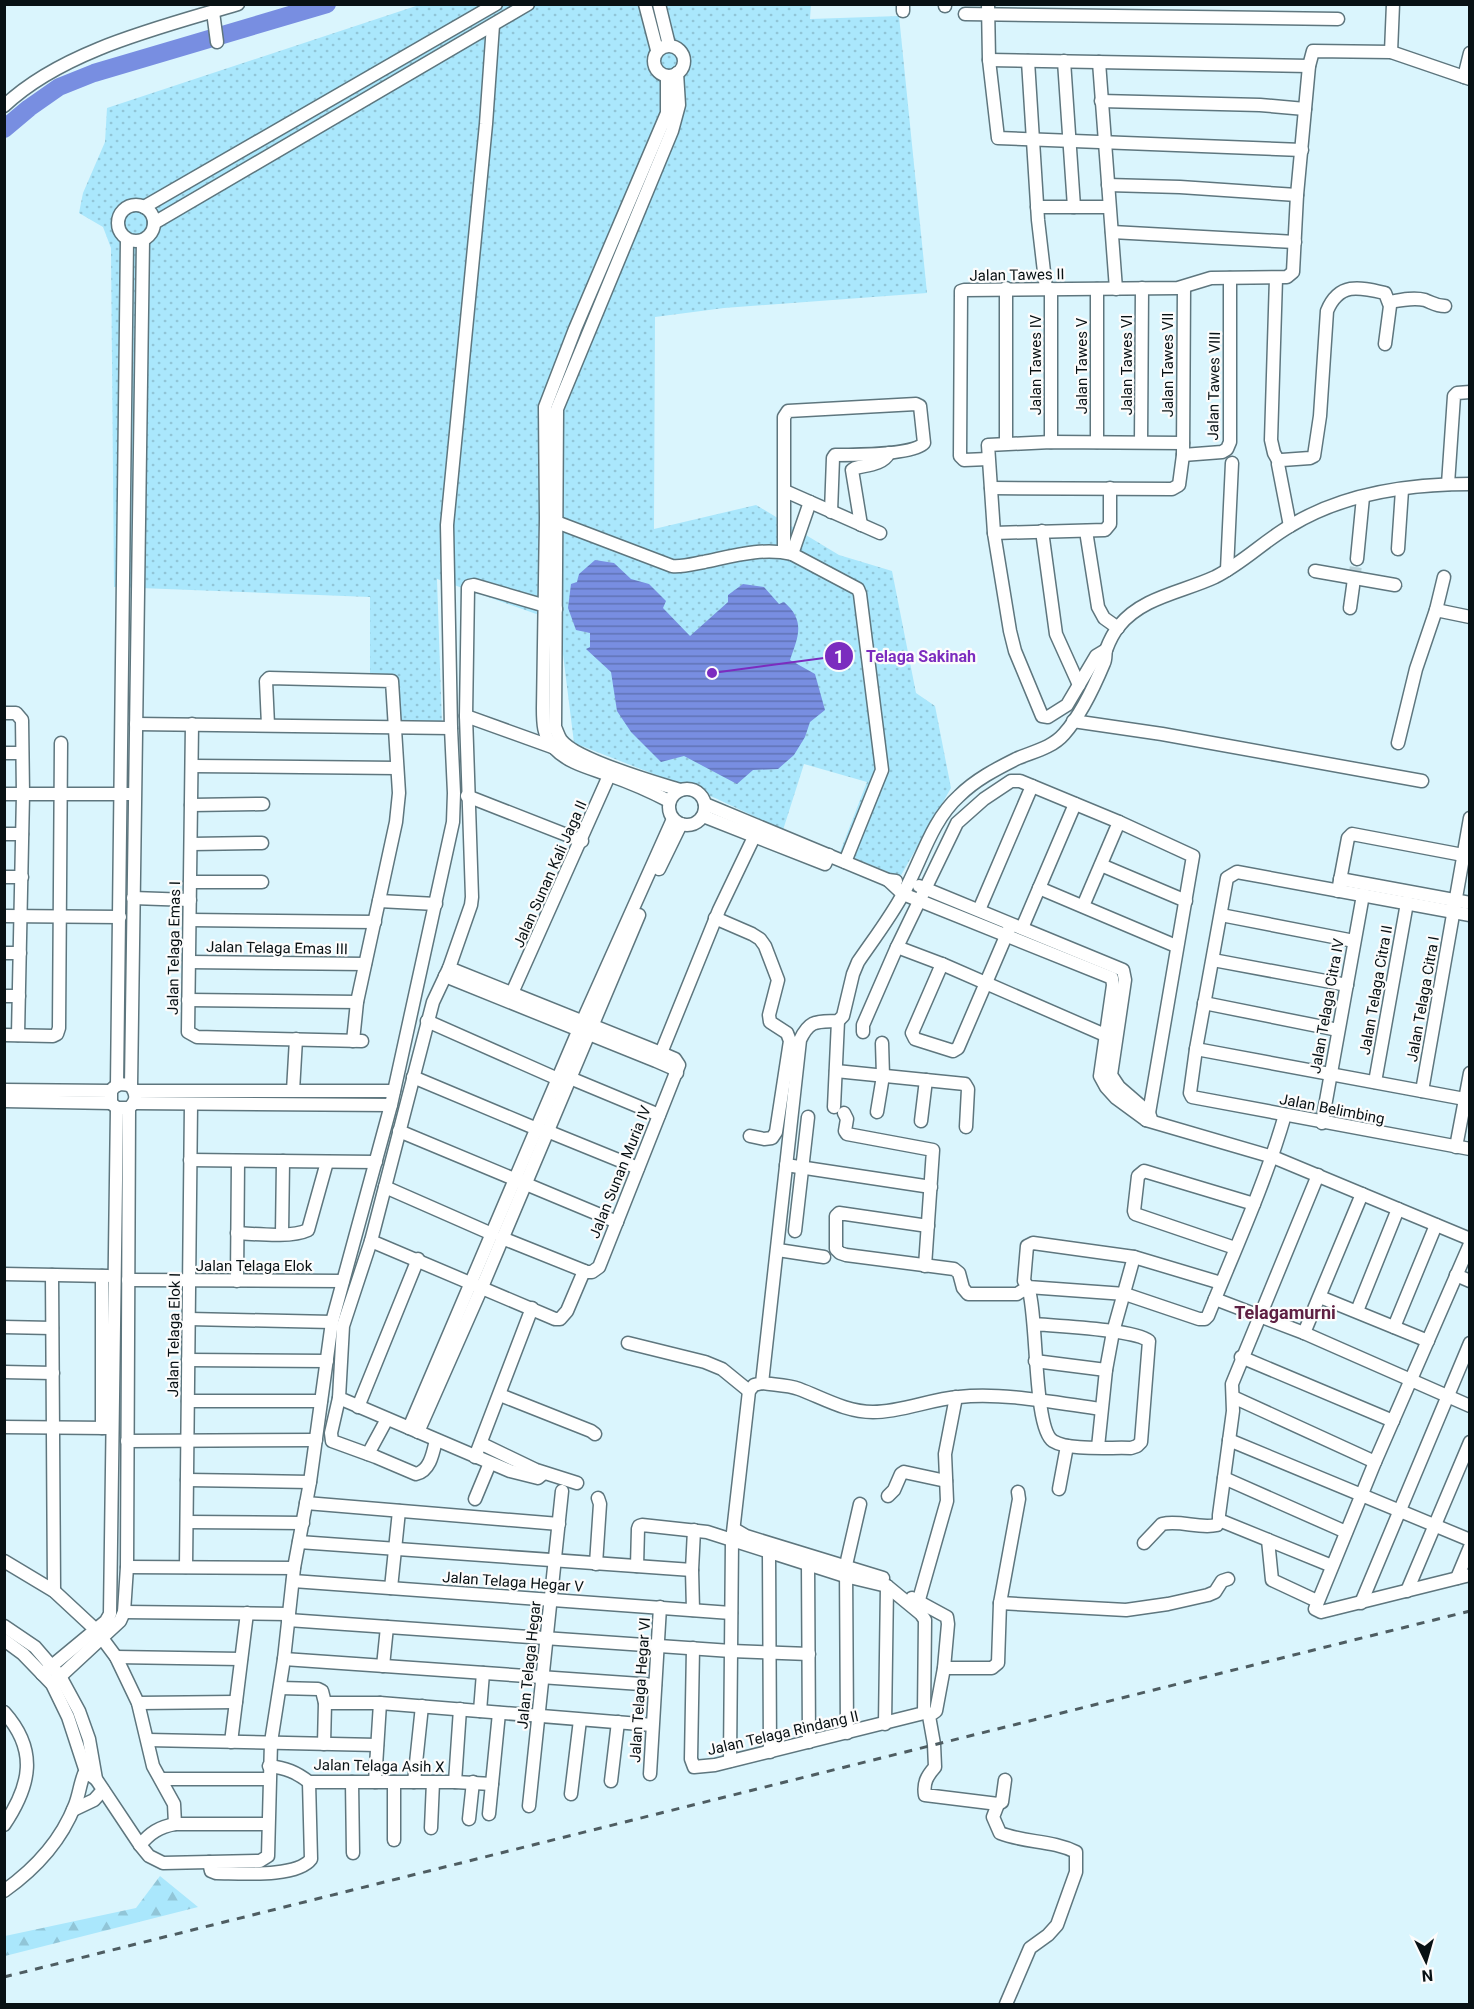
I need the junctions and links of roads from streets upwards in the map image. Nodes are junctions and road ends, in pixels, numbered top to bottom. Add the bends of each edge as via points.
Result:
1 (238, 4) edge
2 (496, 4) edge
3 (528, 4) edge
4 (645, 4) edge
5 (659, 4) edge
6 (1260, 4) edge
7 (1392, 4) edge
8 (208, 10) edge
9 (988, 10) edge
10 (1088, 10) edge
11 (1132, 10) edge
12 (1175, 11) edge
13 (965, 14) dead end
14 (1259, 18) junction
15 (1338, 19) dead end
16 (493, 25) junction
17 (216, 37) dead end
18 (663, 48) junction
19 (1391, 52) junction
20 (1470, 53) edge
21 (989, 60) junction
22 (1028, 61) junction
23 (1064, 62) junction
24 (1099, 62) junction
25 (1308, 66) junction
26 (672, 75) junction
27 (1467, 78) edge
28 (1101, 101) junction
29 (4, 106) edge
30 (1305, 109) junction
31 (1032, 141) junction
32 (1068, 142) junction
33 (1104, 143) junction
34 (1302, 150) junction
35 (1108, 185) junction
36 (1297, 195) junction
37 (144, 207) junction
38 (1037, 207) junction
39 (1074, 207) junction
40 (1109, 207) junction
41 (154, 223) junction
42 (1112, 232) junction
43 (128, 240) junction
44 (143, 240) junction
45 (1295, 242) junction
46 (1230, 278) junction
47 (1276, 278) junction
48 (1184, 287) junction
49 (1006, 288) junction
50 (1142, 288) junction
51 (1048, 289) junction
52 (1096, 289) junction
53 (1116, 289) junction
54 (1389, 302) junction
55 (1445, 306) dead end
56 (1385, 344) dead end
57 (1470, 392) edge
58 (1051, 442) junction
59 (1097, 442) junction
60 (1141, 442) junction
61 (1006, 443) junction
62 (1183, 449) junction
63 (889, 453) junction
64 (988, 459) junction
65 (1279, 462) junction
66 (1232, 463) dead end
67 (1448, 484) junction
68 (1470, 484) edge
69 (991, 488) junction
70 (1110, 488) junction
71 (1401, 490) junction
72 (785, 491) junction
73 (1363, 497) junction
74 (810, 502) junction
75 (831, 512) junction
76 (551, 520) junction
77 (861, 525) junction
78 (1290, 526) junction
79 (1042, 531) junction
80 (1086, 531) junction
81 (880, 533) dead end
82 (994, 533) junction
83 (1398, 549) dead end
84 (788, 553) junction
85 (1357, 559) tunnel mouth
86 (1227, 570) junction
87 (1315, 571) dead end
88 (1444, 577) dead end
89 (1354, 579) junction
90 (1395, 585) dead end
91 (550, 608) junction
92 (1350, 608) dead end
93 (1436, 610) junction
94 (1470, 617) edge
95 (1118, 628) junction
96 (1106, 650) junction
97 (1079, 685) junction
98 (4, 712) edge
99 (466, 716) junction
100 (1073, 721) junction
101 (136, 724) junction
102 (192, 724) junction
103 (268, 725) junction
104 (396, 727) junction
105 (451, 728) junction
106 (62, 743) dead end
107 (1398, 743) dead end
108 (558, 745) junction
109 (4, 753) edge
110 (22, 753) junction
111 (192, 766) junction
112 (397, 768) junction
113 (611, 771) junction
114 (1422, 781) dead end
115 (1032, 786) junction
116 (680, 790) junction
117 (4, 794) edge
118 (23, 794) junction
119 (62, 794) junction
120 (135, 794) junction
121 (121, 795) junction
122 (468, 796) junction
123 (669, 801) junction
124 (263, 804) dead end
125 (1075, 804) junction
126 (191, 805) junction
127 (704, 810) junction
128 (1470, 818) edge
129 (677, 822) junction
130 (1119, 822) junction
131 (4, 834) edge
132 (22, 834) junction
133 (754, 837) junction
134 (582, 841) junction
135 (262, 843) dead end
136 (191, 844) junction
137 (829, 855) junction
138 (1463, 855) junction
139 (844, 862) junction
140 (1101, 865) junction
141 (4, 877) edge
142 (22, 877) junction
143 (888, 880) junction
144 (190, 882) junction
145 (262, 882) dead end
146 (909, 882) junction
147 (1339, 885) junction
148 (1039, 888) junction
149 (903, 894) junction
150 (922, 894) junction
151 (1363, 895) junction
152 (134, 898) junction
153 (190, 900) junction
154 (379, 901) junction
155 (1186, 901) junction
156 (1407, 903) junction
157 (1470, 903) edge
158 (436, 904) junction
159 (1083, 906) junction
160 (1454, 906) junction
161 (979, 910) junction
162 (1221, 915) junction
163 (1470, 915) edge
164 (4, 916) edge
165 (21, 917) junction
166 (61, 917) junction
167 (120, 917) junction
168 (715, 918) junction
169 (190, 920) junction
170 (375, 922) junction
171 (1013, 929) junction
172 (1354, 941) junction
173 (897, 946) junction
174 (1176, 946) junction
175 (4, 953) edge
176 (20, 953) junction
177 (1212, 960) junction
178 (189, 962) junction
179 (365, 964) junction
180 (942, 964) junction
181 (447, 972) junction
182 (986, 983) junction
183 (1347, 985) junction
184 (512, 993) junction
185 (4, 996) edge
186 (19, 996) junction
187 (188, 1000) junction
188 (357, 1002) junction
189 (1204, 1003) junction
190 (427, 1021) junction
191 (838, 1021) junction
192 (585, 1027) junction
193 (1338, 1030) junction
194 (863, 1032) dead end
195 (4, 1035) edge
196 (18, 1035) junction
197 (1105, 1035) junction
198 (296, 1039) junction
199 (882, 1043) dead end
200 (1196, 1049) junction
201 (660, 1053) junction
202 (836, 1071) junction
203 (677, 1073) junction
204 (1470, 1073) edge
205 (1330, 1074) junction
206 (883, 1076) junction
207 (413, 1077) junction
208 (564, 1078) junction
209 (926, 1080) junction
210 (1375, 1082) junction
211 (4, 1090) edge
212 (1115, 1090) junction
213 (293, 1091) junction
214 (394, 1091) junction
215 (1422, 1091) junction
216 (123, 1097) junction
217 (1467, 1099) edge
218 (4, 1101) edge
219 (191, 1104) junction
220 (391, 1105) junction
221 (877, 1112) dead end
222 (659, 1115) junction
223 (1285, 1115) junction
224 (808, 1117) dead end
225 (1149, 1118) junction
226 (921, 1121) dead end
227 (1322, 1123) junction
228 (966, 1127) dead end
229 (542, 1130) junction
230 (399, 1131) junction
231 (750, 1136) dead end
232 (1466, 1146) edge
233 (1273, 1157) junction
234 (190, 1160) junction
235 (238, 1161) junction
236 (283, 1161) junction
237 (327, 1162) junction
238 (376, 1162) junction
239 (786, 1165) junction
240 (803, 1167) junction
241 (638, 1168) junction
242 (1318, 1175) junction
243 (520, 1182) junction
244 (385, 1187) junction
245 (931, 1187) junction
246 (1362, 1194) junction
247 (1254, 1204) junction
248 (1398, 1209) junction
249 (617, 1222) junction
250 (1436, 1225) junction
251 (928, 1226) junction
252 (795, 1231) dead end
253 (237, 1233) junction
254 (282, 1234) junction
255 (497, 1236) junction
256 (371, 1240) junction
257 (1470, 1241) edge
258 (1235, 1248) junction
259 (777, 1250) junction
260 (824, 1257) dead end
261 (1134, 1257) junction
262 (418, 1259) junction
263 (925, 1266) junction
264 (584, 1270) junction
265 (4, 1274) edge
266 (52, 1275) junction
267 (1456, 1275) junction
268 (102, 1276) junction
269 (115, 1276) junction
270 (128, 1280) junction
271 (189, 1281) junction
272 (237, 1281) junction
273 (343, 1281) junction
274 (1470, 1281) edge
275 (1221, 1283) junction
276 (477, 1285) junction
277 (1029, 1287) junction
278 (1125, 1294) junction
279 (1320, 1297) junction
280 (1215, 1299) junction
281 (532, 1308) junction
282 (1356, 1311) junction
283 (1259, 1315) junction
284 (189, 1319) junction
285 (332, 1322) junction
286 (1034, 1324) junction
287 (1394, 1327) junction
288 (4, 1328) edge
289 (52, 1328) junction
290 (1113, 1332) junction
291 (1304, 1333) junction
292 (1428, 1341) junction
293 (628, 1343) dead end
294 (1470, 1343) edge
295 (1241, 1357) junction
296 (188, 1360) junction
297 (327, 1361) junction
298 (1035, 1361) junction
299 (1106, 1370) junction
300 (4, 1372) edge
301 (53, 1373) junction
302 (1410, 1381) junction
303 (762, 1383) junction
304 (748, 1391) junction
305 (500, 1395) junction
306 (1447, 1396) junction
307 (956, 1397) junction
308 (1233, 1397) junction
309 (339, 1398) junction
310 (188, 1401) junction
311 (321, 1401) junction
312 (1040, 1401) junction
313 (1470, 1406) edge
314 (358, 1407) junction
315 (1101, 1409) junction
316 (387, 1419) junction
317 (1393, 1421) junction
318 (4, 1427) edge
319 (53, 1427) junction
320 (108, 1428) junction
321 (413, 1430) junction
322 (595, 1434) dead end
323 (316, 1440) junction
324 (436, 1440) junction
325 (1229, 1440) junction
326 (127, 1441) junction
327 (188, 1441) junction
328 (1470, 1442) edge
329 (482, 1444) junction
330 (1067, 1446) junction
331 (1098, 1447) junction
332 (368, 1454) junction
333 (475, 1457) junction
334 (1375, 1462) junction
335 (490, 1463) junction
336 (544, 1473) junction
337 (1224, 1478) junction
338 (187, 1480) junction
339 (946, 1481) junction
340 (310, 1482) junction
341 (577, 1483) dead end
342 (1059, 1489) dead end
343 (562, 1491) dead end
344 (1018, 1492) dead end
345 (888, 1496) dead end
346 (1361, 1496) junction
347 (475, 1498) dead end
348 (598, 1498) dead end
349 (306, 1503) junction
350 (860, 1504) dead end
351 (399, 1511) junction
352 (1399, 1511) junction
353 (1219, 1520) junction
354 (187, 1522) junction
355 (303, 1523) junction
356 (559, 1524) junction
357 (1434, 1526) junction
358 (694, 1530) junction
359 (1346, 1532) junction
360 (733, 1535) junction
361 (1268, 1540) junction
362 (1470, 1540) edge
363 (299, 1542) junction
364 (1144, 1542) dead end
365 (1470, 1547) edge
366 (395, 1549) junction
367 (769, 1553) junction
368 (4, 1561) edge
369 (555, 1561) junction
370 (808, 1563) junction
371 (597, 1564) junction
372 (637, 1566) junction
373 (1332, 1566) junction
374 (127, 1567) junction
375 (186, 1567) junction
376 (692, 1570) junction
377 (846, 1571) junction
378 (294, 1574) junction
379 (1470, 1575) edge
380 (1457, 1578) junction
381 (1228, 1579) dead end
382 (888, 1586) junction
383 (391, 1588) junction
384 (54, 1591) junction
385 (1407, 1591) junction
386 (551, 1600) junction
387 (1317, 1601) junction
388 (918, 1602) junction
389 (1000, 1603) junction
390 (1361, 1603) junction
391 (660, 1607) junction
392 (693, 1610) junction
393 (124, 1612) junction
394 (731, 1612) junction
395 (247, 1613) junction
396 (289, 1617) junction
397 (4, 1626) edge
398 (387, 1626) junction
399 (99, 1634) junction
400 (548, 1638) junction
401 (4, 1640) edge
402 (658, 1646) junction
403 (693, 1648) junction
404 (731, 1651) junction
405 (769, 1652) junction
406 (808, 1654) junction
407 (116, 1657) junction
408 (242, 1659) junction
409 (284, 1659) junction
410 (52, 1666) junction
411 (383, 1666) junction
412 (944, 1668) junction
413 (483, 1673) junction
414 (42, 1674) junction
415 (543, 1677) junction
416 (56, 1680) junction
417 (655, 1685) junction
418 (280, 1688) junction
419 (138, 1702) junction
420 (236, 1702) junction
421 (325, 1703) junction
422 (380, 1704) junction
423 (422, 1706) junction
424 (460, 1709) junction
425 (480, 1711) junction
426 (4, 1712) edge
427 (499, 1713) junction
428 (539, 1717) junction
429 (580, 1720) junction
430 (618, 1722) junction
431 (885, 1724) junction
432 (652, 1725) junction
433 (847, 1733) junction
434 (148, 1740) junction
435 (231, 1742) junction
436 (271, 1742) junction
437 (809, 1742) junction
438 (324, 1744) junction
439 (377, 1744) junction
440 (770, 1752) junction
441 (730, 1761) junction
442 (269, 1766) junction
443 (92, 1773) junction
444 (650, 1774) dead end
445 (161, 1779) junction
446 (269, 1779) junction
447 (1005, 1780) dead end
448 (611, 1781) dead end
449 (309, 1782) junction
450 (352, 1782) junction
451 (375, 1782) junction
452 (394, 1782) junction
453 (414, 1782) junction
454 (433, 1782) junction
455 (455, 1782) junction
456 (473, 1782) junction
457 (492, 1784) junction
458 (103, 1790) junction
459 (572, 1794) dead end
460 (998, 1804) junction
461 (530, 1806) dead end
462 (73, 1810) junction
463 (489, 1814) dead end
464 (469, 1819) dead end
465 (175, 1824) junction
466 (268, 1824) junction
467 (4, 1825) edge
468 (432, 1828) dead end
469 (394, 1840) dead end
470 (140, 1845) junction
471 (353, 1852) dead end
472 (209, 1862) junction
473 (4, 1891) edge
474 (1006, 2004) edge

1 - 8 street
2 - 37 street
3 - 16 street
4 - 18 street
5 - 18 street
6 - 14 street
7 - 19 street
8 - 17 street
8 - 29 street via 61,66
9 - 10 street
9 - 13 street
9 - 21 street
10 - 11 street
11 - 12 street
12 - 14 street
14 - 15 street
16 - 41 street
16 - 105 street via 447,525
18 - 26 street via 654,56 654,63 657,69
18 - 26 street via 677,48 682,53 684,61
19 - 25 street via 1313,51
19 - 27 street
20 - 27 street
21 - 22 street
21 - 31 street via 998,138
22 - 23 street
22 - 31 street, Jalan Tawes IV
23 - 24 street
23 - 32 street
24 - 25 street
24 - 28 street
25 - 30 street
26 - 76 street via 667,113 575,329 551,408
28 - 30 street
28 - 33 street
30 - 34 street
31 - 32 street
31 - 38 street, Jalan Tawes IV
32 - 33 street
32 - 39 street
33 - 34 street
33 - 35 street
34 - 36 street
35 - 36 street
35 - 40 street
36 - 45 street
37 - 41 street
37 - 43 street via 134,205 118,215 120,234
38 - 39 street
38 - 51 street, Jalan Tawes IV
39 - 40 street
40 - 42 street
41 - 44 street
42 - 45 street
42 - 53 street
43 - 44 street
43 - 121 street
44 - 101 street
45 - 47 street via 1293,272
46 - 47 street, Jalan Tawes II
46 - 48 street, Jalan Tawes II via 1207,278
46 - 62 street, Jalan Tawes VIII via 1229,446 1222,452
47 - 65 street via 1271,440
48 - 50 street, Jalan Tawes II
48 - 62 street, Jalan Tawes VII
49 - 51 street, Jalan Tawes II
49 - 61 street
49 - 64 street, Jalan Tawes II via 964,290 960,295 960,456
50 - 53 street, Jalan Tawes II
50 - 60 street, Jalan Tawes VI
51 - 52 street, Jalan Tawes II
51 - 58 street, Jalan Tawes IV
52 - 53 street, Jalan Tawes II
52 - 59 street, Jalan Tawes V
54 - 55 street via 1417,299
54 - 56 street
54 - 65 street via 1385,293 1351,288 1344,289 1329,306 1314,454 1310,458
57 - 67 street via 1454,396
58 - 59 street, Jalan Tawes VIII
58 - 61 street, Jalan Tawes VIII
59 - 60 street, Jalan Tawes VIII
60 - 62 street, Jalan Tawes VIII
61 - 64 street via 988,445
62 - 70 street, Jalan Tawes VII via 1180,483 1176,488
63 - 72 street via 924,443 920,406 788,411 784,417
63 - 75 street via 835,456
63 - 77 street via 881,461 852,470
64 - 69 street
65 - 78 street
66 - 86 street
67 - 68 street
67 - 71 street
69 - 70 street
69 - 82 street
70 - 80 street via 1108,528
71 - 73 street
71 - 83 street
72 - 74 street
72 - 84 street
73 - 78 street via 1325,508
73 - 85 street
74 - 75 street
74 - 84 street
75 - 77 street
76 - 84 street via 679,567 751,553
76 - 91 street
77 - 81 street
78 - 86 street
79 - 80 street
79 - 82 street
79 - 97 street via 1056,634
80 - 95 street via 1098,607 1104,618
82 - 97 street via 1012,639 1042,716 1062,710
84 - 139 street via 853,585 860,594 882,770
86 - 95 street via 1144,605
87 - 89 street
88 - 93 street
89 - 90 street
89 - 92 street
91 - 99 street via 469,586
91 - 108 street via 544,727
93 - 94 street
93 - 107 street via 1416,669
95 - 96 street
96 - 97 street via 1096,656
96 - 100 street via 1106,660
98 - 110 street via 21,716
99 - 108 street
99 - 122 street
100 - 114 street
100 - 146 street via 1049,746 978,780 958,796 943,814
101 - 102 street
101 - 120 street
102 - 103 street
102 - 111 street, Jalan Telaga Emas I
103 - 104 street
103 - 104 street via 267,678 312,678 392,681
104 - 105 street
104 - 112 street
105 - 158 street via 453,822
106 - 119 street
108 - 113 street via 571,761
109 - 110 street
110 - 118 street
111 - 112 street
111 - 126 street, Jalan Telaga Emas I
112 - 154 street via 396,822
113 - 116 street
113 - 123 street
113 - 134 street, Jalan Sunan Kali Jaga II
115 - 125 street
115 - 150 street via 1011,780 957,823
115 - 161 street
116 - 123 street
116 - 127 street via 699,793
117 - 118 street
118 - 119 street
118 - 132 street
119 - 121 street
119 - 166 street
120 - 121 street
120 - 152 street
121 - 167 street
122 - 134 street
122 - 181 street via 471,905
123 - 129 street via 670,814
124 - 126 street
125 - 130 street
125 - 148 street
126 - 136 street, Jalan Telaga Emas I
127 - 129 street via 693,824
127 - 133 street
127 - 137 street
128 - 138 street, Jalan Telaga Citra I
129 - 192 street
130 - 140 street
130 - 155 street via 1192,856
131 - 132 street
132 - 142 street
133 - 137 street via 825,864
133 - 168 street
134 - 184 street, Jalan Sunan Kali Jaga II
135 - 136 street
136 - 144 street, Jalan Telaga Emas I
137 - 139 street
138 - 147 street via 1352,834
138 - 160 street, Jalan Telaga Citra I
139 - 143 street
140 - 155 street
140 - 159 street
141 - 142 street
142 - 165 street
143 - 146 street
143 - 149 street
144 - 145 street
144 - 153 street, Jalan Telaga Emas I
146 - 149 street
146 - 150 street
147 - 151 street
147 - 160 street
147 - 162 street via 1237,872 1227,878
148 - 159 street
148 - 171 street
149 - 150 street
149 - 191 street via 858,962 846,1010
150 - 161 street
150 - 171 street
150 - 173 street
151 - 156 street
151 - 172 street, Jalan Telaga Citra IV
152 - 153 street
152 - 216 street
153 - 169 street, Jalan Telaga Emas I
154 - 158 street
154 - 170 street
155 - 174 street
156 - 160 street
156 - 210 street, Jalan Telaga Citra II
157 - 160 street
158 - 214 street
159 - 174 street
160 - 163 street
160 - 215 street, Jalan Telaga Citra I
161 - 171 street
162 - 172 street
162 - 177 street
164 - 165 street
165 - 166 street
165 - 176 street
166 - 167 street
166 - 196 street via 59,1031 53,1036
167 - 216 street
168 - 201 street
168 - 231 street via 752,934 765,946 777,980 770,1022 787,1033 790,1041 776,1132 772,1138
169 - 170 street
169 - 178 street, Jalan Telaga Emas I
170 - 179 street
171 - 182 street
171 - 197 street via 1112,978
171 - 212 street via 1123,970 1125,980 1111,1070
172 - 183 street, Jalan Telaga Citra IV
173 - 180 street
173 - 194 street via 862,1025
174 - 225 street
175 - 176 street
176 - 186 street
177 - 183 street
177 - 189 street
178 - 179 street, Jalan Telaga Emas III
178 - 187 street, Jalan Telaga Emas I
179 - 188 street
180 - 182 street
180 - 182 street via 912,1033 915,1039 949,1050 958,1048
181 - 184 street
181 - 190 street
181 - 192 street
182 - 197 street
183 - 193 street, Jalan Telaga Citra IV
184 - 192 street
185 - 186 street
186 - 196 street
187 - 188 street
187 - 198 street, Jalan Telaga Emas I via 187,1029 193,1036
188 - 198 street, Jalan Telaga Emas I via 358,1041
189 - 193 street
189 - 200 street
190 - 207 street
190 - 208 street
191 - 202 street
191 - 239 street via 813,1023 800,1040
192 - 201 street
192 - 203 street
192 - 208 street
193 - 205 street, Jalan Telaga Citra IV
195 - 196 street
197 - 212 street via 1100,1076
198 - 213 street
199 - 206 street
200 - 205 street
200 - 223 street, Jalan Belimbing via 1192,1097
201 - 203 street via 677,1061
202 - 206 street
202 - 245 street via 839,1110 846,1116 847,1134 933,1150
203 - 222 street, Jalan Sunan Muria IV
204 - 217 street
205 - 210 street
205 - 227 street, Jalan Telaga Citra IV
206 - 209 street
206 - 221 street
207 - 229 street
207 - 230 street
208 - 222 street
208 - 229 street
209 - 226 street
209 - 228 street via 968,1086
210 - 215 street
211 - 216 street
212 - 225 street
213 - 214 street
213 - 216 street
214 - 220 street
215 - 217 street
216 - 218 street
216 - 219 street
216 - 269 street
216 - 270 street
217 - 232 street
219 - 220 street
219 - 234 street, Jalan Telaga Elok I
220 - 238 street
222 - 241 street, Jalan Sunan Muria IV
223 - 227 street, Jalan Belimbing
223 - 233 street
224 - 240 street
225 - 233 street
227 - 232 street, Jalan Belimbing
229 - 241 street
229 - 243 street
230 - 243 street
230 - 244 street
233 - 242 street
233 - 247 street
234 - 235 street
234 - 271 street, Jalan Telaga Elok I
235 - 236 street
235 - 253 street
236 - 237 street
236 - 254 street
237 - 238 street
237 - 254 street via 308,1230
238 - 273 street
239 - 240 street
239 - 259 street
240 - 245 street
240 - 252 street
241 - 249 street, Jalan Sunan Muria IV
242 - 246 street
242 - 283 street
243 - 249 street
243 - 255 street
244 - 255 street
244 - 256 street
245 - 251 street
246 - 248 street
246 - 279 street
247 - 258 street
247 - 258 street via 1144,1171 1138,1176 1135,1214
248 - 250 street
248 - 282 street
249 - 264 street, Jalan Sunan Muria IV via 599,1267 592,1272
250 - 257 street
250 - 287 street
251 - 263 street
251 - 263 street via 837,1214 836,1249 840,1253
253 - 254 street
253 - 272 street
255 - 264 street
255 - 276 street
256 - 262 street
256 - 309 street via 343,1326
257 - 267 street
258 - 275 street
259 - 260 street
259 - 303 street
261 - 275 street
261 - 277 street via 1030,1244 1024,1281
261 - 278 street
262 - 276 street
262 - 314 street
263 - 277 street via 954,1269 960,1273 968,1294 1017,1294
264 - 281 street via 563,1316 555,1319
265 - 266 street
266 - 268 street
266 - 289 street
267 - 274 street
267 - 292 street
268 - 269 street
268 - 320 street
269 - 320 street
270 - 271 street, Jalan Telaga Elok
270 - 326 street
271 - 272 street, Jalan Telaga Elok
271 - 284 street, Jalan Telaga Elok I
272 - 273 street, Jalan Telaga Elok
273 - 285 street
275 - 280 street
276 - 281 street
276 - 321 street
277 - 278 street
277 - 286 street
278 - 280 street via 1205,1319
278 - 290 street
279 - 282 street
279 - 291 street
280 - 283 street
281 - 305 street
282 - 287 street
283 - 291 street
283 - 295 street
284 - 285 street
284 - 296 street, Jalan Telaga Elok I
285 - 297 street
286 - 290 street
286 - 298 street
287 - 292 street
288 - 289 street
289 - 301 street
290 - 299 street
290 - 331 street via 1149,1341 1141,1442 1131,1448
291 - 302 street
292 - 302 street
293 - 304 street via 705,1362 722,1369
294 - 306 street
295 - 308 street via 1232,1384
295 - 317 street
296 - 297 street
296 - 310 street, Jalan Telaga Elok I
297 - 311 street
298 - 299 street
298 - 312 street
299 - 315 street
300 - 301 street
301 - 319 street
302 - 306 street
302 - 317 street
303 - 304 street
303 - 307 street via 796,1387 846,1408 872,1412
304 - 360 street
305 - 322 street
305 - 329 street
306 - 313 street
306 - 352 street
307 - 312 street
307 - 339 street via 945,1454
308 - 325 street
308 - 334 street
309 - 314 street
309 - 332 street via 330,1438
310 - 311 street
310 - 327 street, Jalan Telaga Elok I
311 - 323 street
312 - 315 street
312 - 330 street via 1046,1431 1052,1440
314 - 316 street
315 - 331 street
316 - 321 street
316 - 332 street
317 - 334 street
318 - 319 street
319 - 320 street
319 - 384 street
320 - 399 street via 110,1614
321 - 324 street
323 - 327 street
323 - 340 street
324 - 332 street via 427,1467 416,1474
324 - 333 street
325 - 337 street
325 - 346 street
326 - 327 street
326 - 374 street
327 - 338 street, Jalan Telaga Elok I
328 - 357 street
329 - 333 street
329 - 336 street
330 - 331 street
330 - 342 street
333 - 335 street
334 - 346 street
335 - 336 street via 538,1478
335 - 347 street
336 - 341 street
337 - 353 street
337 - 359 street
338 - 340 street
338 - 354 street, Jalan Telaga Elok I
339 - 345 street via 904,1472
339 - 388 street via 947,1501
340 - 349 street
343 - 356 street, Jalan Telaga Hegar
344 - 389 street
346 - 352 street
346 - 359 street
348 - 371 street
349 - 351 street
349 - 355 street
350 - 377 street
351 - 356 street
351 - 366 street
352 - 357 street
352 - 390 street
353 - 361 street
353 - 364 street via 1217,1525 1206,1527 1179,1522 1162,1524
354 - 355 street
354 - 375 street, Jalan Telaga Elok I
355 - 363 street
356 - 369 street, Jalan Telaga Hegar
357 - 362 street
357 - 385 street
358 - 360 street
358 - 372 street via 639,1526
358 - 376 street
359 - 373 street
360 - 367 street
360 - 377 street
360 - 394 street
361 - 373 street
361 - 387 street via 1272,1580
363 - 366 street
363 - 378 street
365 - 380 street
366 - 369 street
366 - 383 street
367 - 370 street
367 - 405 street
368 - 384 street
369 - 371 street
369 - 386 street, Jalan Telaga Hegar
370 - 377 street
370 - 406 street
371 - 372 street
372 - 376 street
373 - 387 street
374 - 375 street, Jalan Telaga Hegar V
374 - 393 street
375 - 378 street, Jalan Telaga Hegar V
376 - 392 street
377 - 382 street
377 - 388 street via 890,1580
377 - 433 street
378 - 383 street, Jalan Telaga Hegar V
378 - 396 street
379 - 380 street
380 - 385 street
381 - 389 street via 1208,1595 1126,1610
382 - 431 street
382 - 431 street, Jalan Telaga Rindang II via 925,1620 924,1713
383 - 386 street, Jalan Telaga Hegar V
384 - 399 street
385 - 390 street
386 - 391 street, Jalan Telaga Hegar V
386 - 400 street, Jalan Telaga Hegar
387 - 390 street via 1315,1609 1321,1612
388 - 412 street via 947,1617
389 - 412 street via 996,1667
391 - 392 street, Jalan Telaga Hegar V
391 - 402 street, Jalan Telaga Hegar VI
392 - 394 street, Jalan Telaga Hegar V
393 - 395 street
393 - 399 street via 120,1621
394 - 404 street
395 - 396 street
395 - 408 street
396 - 398 street
396 - 409 street
397 - 410 street via 35,1647
398 - 400 street
398 - 411 street
399 - 407 street
399 - 410 street
399 - 416 street
400 - 402 street
400 - 415 street, Jalan Telaga Hegar
401 - 414 street
402 - 403 street
402 - 417 street, Jalan Telaga Hegar VI
403 - 404 street
403 - 441 street, Jalan Telaga Rindang II via 692,1764 698,1768
404 - 405 street
404 - 441 street
405 - 406 street
405 - 440 street
406 - 437 street
407 - 408 street
407 - 419 street
408 - 420 street
409 - 411 street
409 - 418 street
410 - 414 street
410 - 416 street
411 - 413 street
412 - 460 street via 936,1711 929,1716 935,1767 924,1784 927,1797
413 - 415 street
413 - 425 street
414 - 416 street
415 - 417 street
415 - 428 street, Jalan Telaga Hegar
416 - 443 street
417 - 432 street, Jalan Telaga Hegar VI
418 - 421 street via 318,1689 324,1694
418 - 436 street
419 - 420 street
419 - 434 street
420 - 435 street
421 - 422 street
421 - 438 street
422 - 423 street
422 - 439 street
423 - 424 street
423 - 453 street
424 - 425 street
424 - 455 street
425 - 427 street
426 - 467 street via 20,1733 28,1770 25,1789
427 - 428 street
427 - 457 street
428 - 429 street
428 - 461 street, Jalan Telaga Hegar
429 - 430 street
429 - 459 street
430 - 432 street
430 - 448 street
431 - 433 street, Jalan Telaga Rindang II
432 - 444 street, Jalan Telaga Hegar VI
433 - 437 street, Jalan Telaga Rindang II
434 - 435 street
434 - 445 street via 153,1766
435 - 436 street
436 - 438 street
436 - 442 street
437 - 440 street, Jalan Telaga Rindang II
438 - 439 street
439 - 451 street
440 - 441 street, Jalan Telaga Rindang II
442 - 446 street
442 - 449 street, Jalan Telaga Asih X via 299,1773
443 - 458 street
443 - 462 street
445 - 446 street
445 - 465 street via 174,1804
446 - 466 street
447 - 460 street via 1002,1802
449 - 450 street, Jalan Telaga Asih X
449 - 472 street via 312,1859 308,1863 276,1872 216,1873 211,1871
450 - 451 street, Jalan Telaga Asih X
450 - 471 street
451 - 452 street, Jalan Telaga Asih X
452 - 453 street, Jalan Telaga Asih X
452 - 469 street
453 - 454 street, Jalan Telaga Asih X
454 - 455 street, Jalan Telaga Asih X
454 - 468 street
455 - 456 street, Jalan Telaga Asih X
456 - 457 street, Jalan Telaga Asih X
456 - 464 street
457 - 463 street
458 - 462 street via 87,1805
458 - 470 street
460 - 474 street via 993,1817 1000,1833 1072,1850 1076,1852 1077,1865 1057,1925 1032,1945
462 - 473 street via 45,1856
465 - 466 street
465 - 470 street via 163,1826
466 - 472 street via 266,1859
470 - 472 street via 149,1856 164,1863

